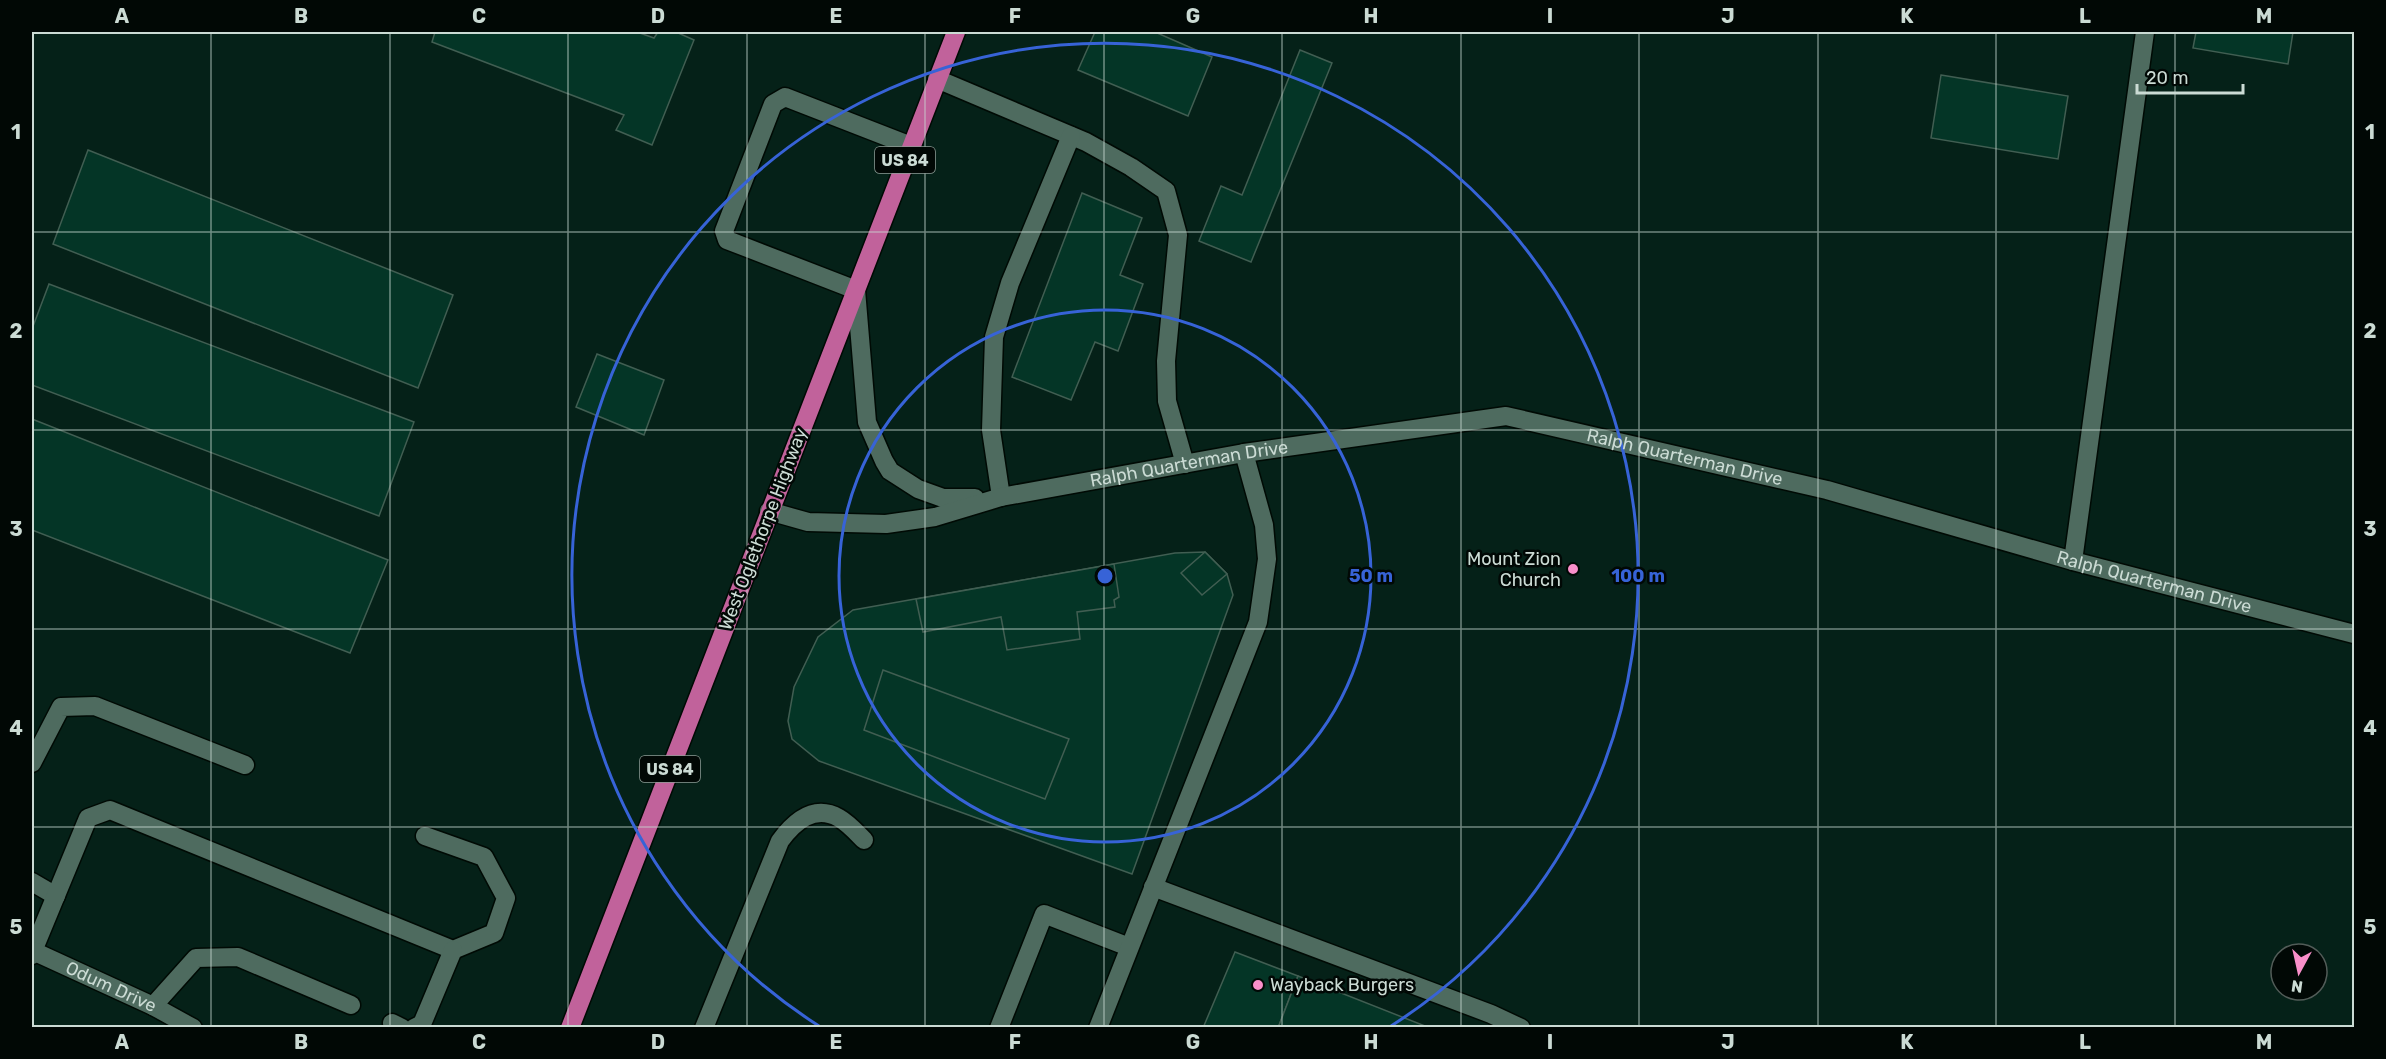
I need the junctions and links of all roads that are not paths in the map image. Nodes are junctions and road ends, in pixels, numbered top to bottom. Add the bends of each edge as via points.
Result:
1 (956, 32) edge
2 (2145, 32) edge
3 (937, 79) junction
4 (1071, 136) junction
5 (911, 146) junction
6 (856, 290) junction
7 (1244, 453) junction
8 (1185, 464) junction
9 (1001, 497) junction
10 (770, 511) junction
11 (2073, 561) junction
12 (2355, 634) edge
13 (32, 763) edge
14 (245, 765) dead end
15 (425, 836) dead end
16 (864, 840) dead end
17 (32, 882) edge
18 (1153, 887) junction
19 (56, 896) junction
20 (1129, 947) junction
21 (453, 950) junction
22 (32, 953) edge
23 (351, 1005) dead end
24 (153, 1006) junction
25 (193, 1028) edge
26 (414, 1028) edge
27 (570, 1028) edge
28 (704, 1028) edge
29 (999, 1028) edge
30 (1098, 1028) edge
31 (1521, 1028) edge

1 - 3 highway, West Oglethorpe Highway / US 84
2 - 11 street
3 - 4 street
3 - 5 highway, West Oglethorpe Highway / US 84
4 - 8 street via 1131,167 1166,191 1178,235 1166,361 1167,401
4 - 9 street via 1010,283 994,337 991,430
5 - 6 highway, West Oglethorpe Highway / US 84
5 - 6 street via 785,97 773,104 724,231 727,240
6 - 9 street, Ralph Quarterman Drive via 867,422 890,471 918,489 942,498
6 - 10 highway, West Oglethorpe Highway / US 84
7 - 8 street, Ralph Quarterman Drive
7 - 11 street, Ralph Quarterman Drive via 1506,416 1827,490
7 - 18 street via 1264,525 1266,548 1258,622
8 - 9 street, Ralph Quarterman Drive
9 - 10 street, Ralph Quarterman Drive via 935,517 886,524 808,522
10 - 27 highway, West Oglethorpe Highway / US 84
11 - 12 street, Ralph Quarterman Drive
13 - 14 street via 61,707 95,706
15 - 21 street via 484,857 506,898 494,933
16 - 28 street via 839,818 821,813 806,815 792,825 780,841
17 - 19 street
18 - 20 street
18 - 31 street
19 - 21 street via 88,818 110,810
19 - 22 street
20 - 29 street via 1044,914
20 - 30 street
21 - 26 street via 422,1024
22 - 24 street, Odum Drive
23 - 24 street via 238,957 196,958
24 - 25 street, Odum Drive

